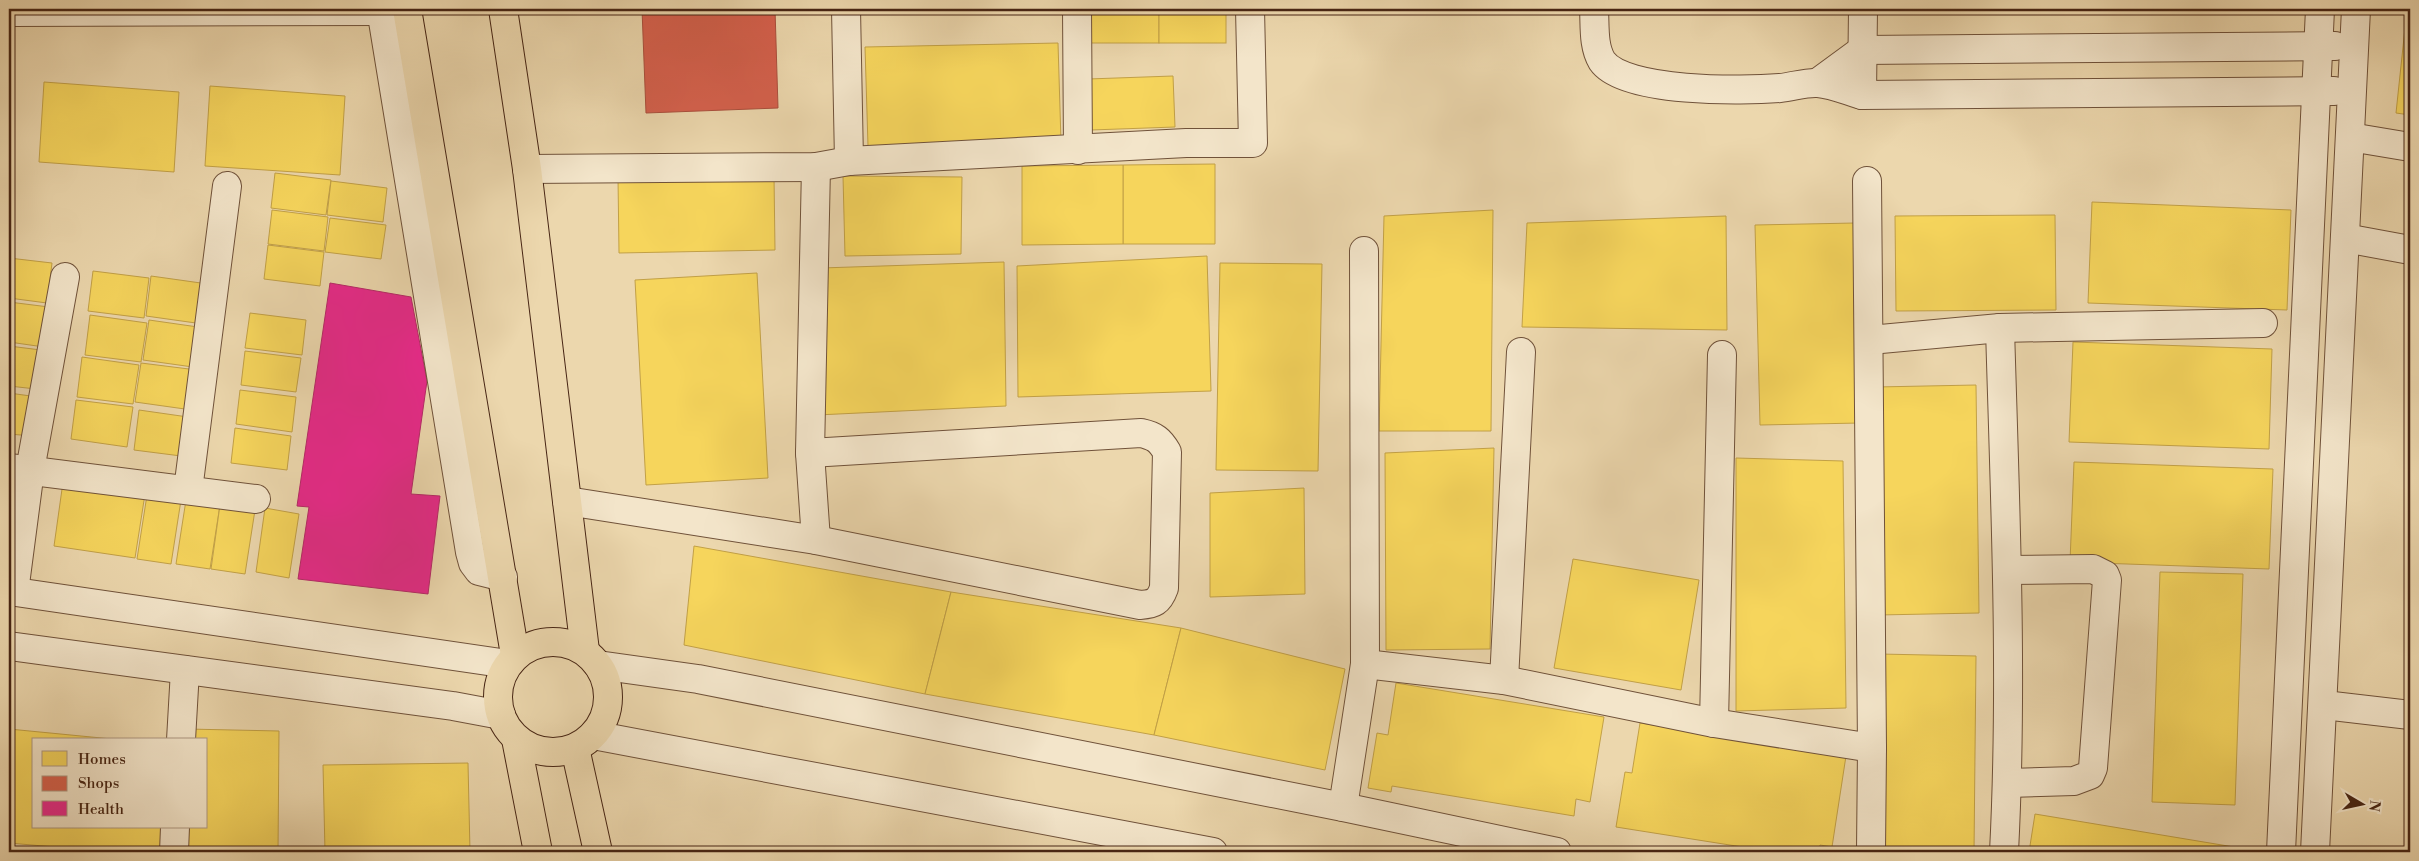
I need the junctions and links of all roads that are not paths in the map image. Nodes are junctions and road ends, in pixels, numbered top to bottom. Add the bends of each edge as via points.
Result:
1 (503, 9) edge
2 (846, 9) edge
3 (1077, 9) edge
4 (1250, 9) edge
5 (1594, 9) edge
6 (1863, 9) edge
7 (2320, 9) edge
8 (2356, 9) edge
9 (390, 10) edge
10 (13, 11) edge
11 (2318, 46) junction
12 (2354, 46) junction
13 (1862, 50) junction
14 (1817, 83) junction
15 (2316, 91) junction
16 (2353, 91) junction
17 (1862, 95) junction
18 (2350, 137) junction
19 (2410, 147) edge
20 (1078, 150) junction
21 (849, 161) junction
22 (816, 167) junction
23 (527, 169) junction
24 (1867, 181) dead end
25 (227, 186) dead end
26 (2345, 238) junction
27 (2410, 250) edge
28 (1364, 251) dead end
29 (65, 276) dead end
30 (2263, 323) dead end
31 (2000, 328) junction
32 (1870, 340) junction
33 (1520, 352) dead end
34 (1722, 355) dead end
35 (810, 453) junction
36 (20, 469) edge
37 (188, 490) junction
38 (256, 499) dead end
39 (567, 501) junction
40 (816, 540) junction
41 (2007, 570) junction
42 (11, 592) edge
43 (9, 646) edge
44 (592, 658) junction
45 (512, 660) junction
46 (1365, 664) junction
47 (185, 670) junction
48 (1504, 680) junction
49 (2324, 705) junction
50 (501, 715) junction
51 (2410, 716) edge
52 (1714, 723) junction
53 (181, 738) edge
54 (516, 739) junction
55 (584, 741) junction
56 (1872, 748) junction
57 (2008, 783) junction
58 (1343, 807) junction
59 (175, 828) edge
60 (1125, 844) edge
61 (174, 852) edge
62 (538, 852) edge
63 (598, 852) edge
64 (1214, 852) edge
65 (1557, 852) edge
66 (1870, 852) edge
67 (2004, 852) edge
68 (2281, 852) edge
69 (2315, 852) edge

1 - 23 main road
2 - 21 street
3 - 20 street
4 - 20 street via 1253,143 1186,143
5 - 14 street via 1596,49 1604,63 1635,80 1660,85 1741,90
6 - 13 street
7 - 11 street
8 - 12 street
9 - 10 street
9 - 45 main road via 503,577
11 - 12 street
11 - 13 street
11 - 15 street
12 - 16 street
13 - 14 street
13 - 17 street
14 - 17 street
15 - 16 street
15 - 17 street
15 - 68 street
16 - 18 street
18 - 19 street
18 - 26 street
20 - 21 street
21 - 22 street
22 - 23 street
22 - 35 street
23 - 39 main road
24 - 32 street
25 - 37 street
26 - 27 street
26 - 49 street
28 - 46 street
29 - 36 street
30 - 31 street
31 - 32 street
31 - 41 street
32 - 56 street
33 - 48 street
34 - 52 street
35 - 40 street
35 - 40 street via 1141,433 1154,436 1167,452 1164,588 1153,604 1140,605
36 - 37 street
36 - 42 street
37 - 38 street
39 - 40 street
39 - 44 main road
41 - 57 street
41 - 57 street via 2093,569 2107,580 2090,775 2074,782
42 - 45 street
43 - 47 street
44 - 45 main road via 569,643 550,641 532,645
44 - 55 main road via 605,679 607,708
44 - 58 street
45 - 50 main road via 500,680 497,698
46 - 48 street
46 - 58 street
47 - 50 street
47 - 53 street
48 - 52 street
49 - 51 street
49 - 69 street
50 - 54 main road
52 - 56 street
54 - 55 main road via 544,752 560,752
54 - 62 main road
55 - 60 street
55 - 63 main road
56 - 66 street
57 - 67 street
58 - 65 street
59 - 61 street
60 - 64 street

